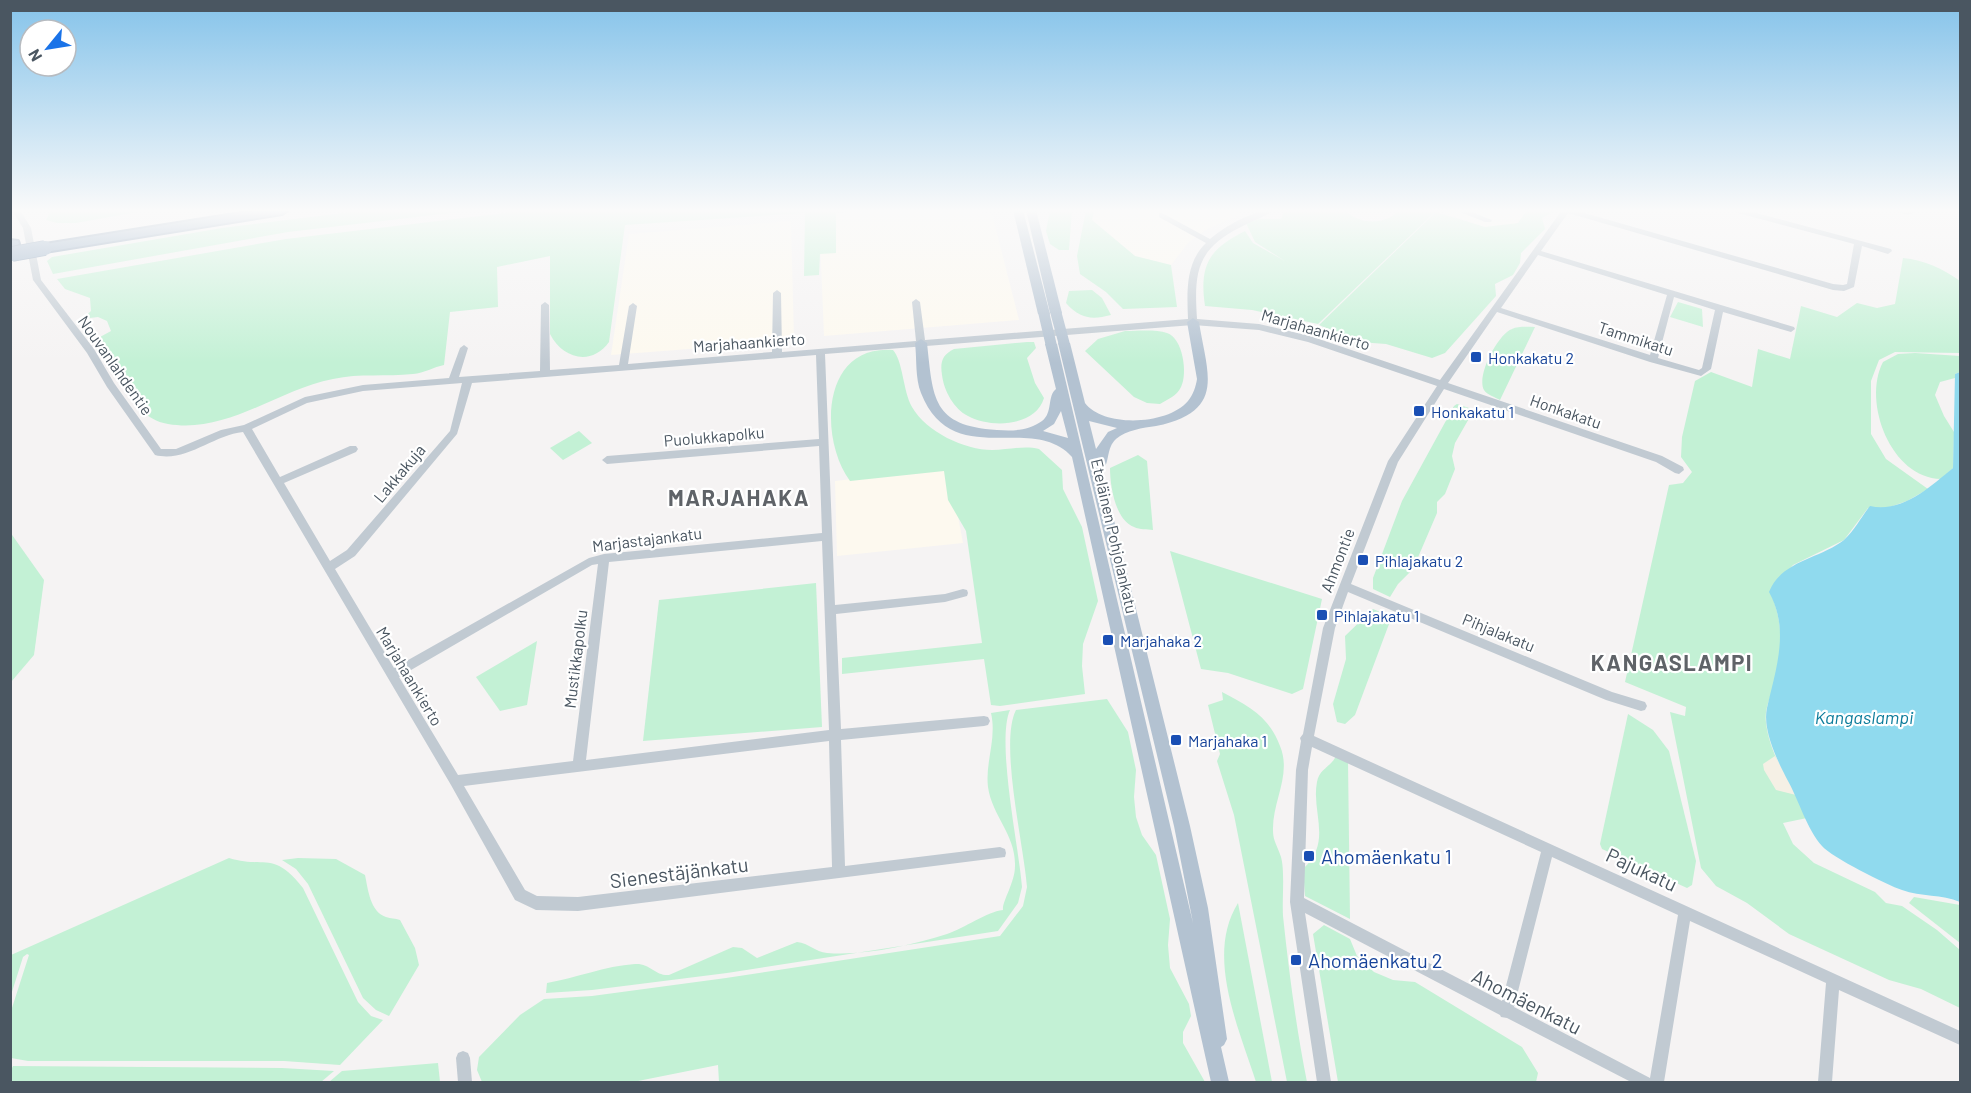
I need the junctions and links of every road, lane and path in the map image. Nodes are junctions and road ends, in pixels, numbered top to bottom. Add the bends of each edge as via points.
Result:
1 (33, 261) edge
2 (1034, 261) edge
3 (1040, 261) edge
4 (1197, 261) edge
5 (1530, 261) edge
6 (1565, 261) edge
7 (1745, 261) edge
8 (1855, 261) edge
9 (777, 293) dead end
10 (1671, 294) junction
11 (916, 302) dead end
12 (545, 305) dead end
13 (633, 306) dead end
14 (1720, 308) junction
15 (1496, 309) junction
16 (1050, 313) junction
17 (1193, 322) junction
18 (1791, 329) dead end
19 (921, 343) junction
20 (1057, 344) junction
21 (464, 348) dead end
22 (820, 352) junction
23 (777, 355) junction
24 (1653, 360) junction
25 (623, 367) junction
26 (544, 374) junction
27 (1058, 379) junction
28 (468, 380) junction
29 (453, 381) junction
30 (1442, 385) junction
31 (1078, 403) junction
32 (1142, 424) junction
33 (246, 428) junction
34 (1019, 436) junction
35 (824, 442) junction
36 (353, 449) dead end
37 (1078, 455) junction
38 (607, 460) dead end
39 (1679, 470) dead end
40 (277, 483) junction
41 (1100, 490) junction
42 (828, 537) junction
43 (604, 558) junction
44 (328, 568) junction
45 (1346, 586) junction
46 (963, 593) dead end
47 (831, 610) junction
48 (392, 675) junction
49 (1641, 706) dead end
50 (984, 721) dead end
51 (835, 735) junction
52 (1306, 738) junction
53 (579, 764) junction
54 (454, 781) junction
55 (1548, 848) junction
56 (1000, 853) dead end
57 (839, 873) junction
58 (1298, 902) junction
59 (1685, 911) junction
60 (1833, 978) junction
61 (1506, 1012) junction
62 (1960, 1038) edge
63 (463, 1058) dead end
64 (465, 1083) edge
65 (1220, 1083) edge
66 (1225, 1083) edge
67 (1324, 1083) edge
68 (1645, 1083) edge
69 (1657, 1083) edge
70 (1826, 1083) edge

1 - 33 street, Nouvanlahdentie via 37,280 91,351 158,452 176,452 230,430
2 - 16 main road, Eteläinen Pohjolankatu
3 - 16 main road, Eteläinen Pohjolankatu
4 - 17 street via 1192,275
5 - 15 street, Ahmontie
6 - 10 street
7 - 8 street via 1839,288 1851,285
9 - 23 street
10 - 14 street
10 - 24 street
11 - 19 street
12 - 26 street
13 - 25 street
14 - 18 street
14 - 24 street, Tammikatu via 1704,371 1698,373
15 - 24 street, Tammikatu
15 - 30 street, Ahmontie
16 - 20 main road, Eteläinen Pohjolankatu, bridge
17 - 19 street, Marjahaankierto
17 - 30 street, Marjahaankierto via 1240,324 1294,334
17 - 32 main road via 1202,372 1199,393 1176,415
19 - 22 street, Marjahaankierto
19 - 34 main road via 927,394 938,413 978,434
20 - 27 main road, Eteläinen Pohjolankatu
20 - 31 main road, Eteläinen Pohjolankatu
21 - 29 street
22 - 23 street, Marjahaankierto
22 - 35 street, Marjahaankierto
23 - 25 street, Marjahaankierto
25 - 26 street, Marjahaankierto
26 - 28 street, Marjahaankierto
27 - 34 main road via 1057,408 1052,420
27 - 37 main road, Eteläinen Pohjolankatu
28 - 29 street, Marjahaankierto
28 - 44 street, Lakkakuja via 454,432 351,553
29 - 33 street, Marjahaankierto via 330,392 289,406
30 - 39 street, Honkakatu via 1659,459
30 - 45 street, Ahmontie via 1393,461
31 - 32 main road via 1084,413 1105,423
31 - 41 main road, Eteläinen Pohjolankatu
32 - 41 main road via 1104,440 1099,451
33 - 40 street, Marjahaankierto
34 - 37 main road via 1058,439
35 - 38 street, Puolukkapolku
35 - 42 street, Marjahaankierto
36 - 40 street
37 - 65 main road, Eteläinen Pohjolankatu
40 - 44 street, Marjahaankierto
41 - 66 main road, Eteläinen Pohjolankatu via 1182,825 1199,908
42 - 43 street, Marjastajankatu
42 - 47 street, Marjahaankierto
43 - 48 street, Marjastajankatu via 589,562
43 - 53 street, Mustikkapolku
44 - 48 street, Marjahaankierto
45 - 49 street, Pihjalakatu
45 - 52 street, Ahmontie via 1329,628
46 - 47 street
47 - 51 street, Marjahaankierto
48 - 54 street, Marjahaankierto
50 - 51 street
51 - 53 street
51 - 57 street
52 - 55 street, Pajukatu
52 - 58 street, Ahmontie
53 - 54 street
54 - 57 street, Sienestäjänkatu via 520,895 536,903 578,904
55 - 59 street, Pajukatu
55 - 61 street
56 - 57 street, Sienestäjänkatu
58 - 61 street, Ahomäenkatu
58 - 67 street, Ahmontie
59 - 60 street, Pajukatu
59 - 69 street
60 - 62 street, Pajukatu
60 - 70 street
61 - 68 street, Ahomäenkatu
63 - 64 street

